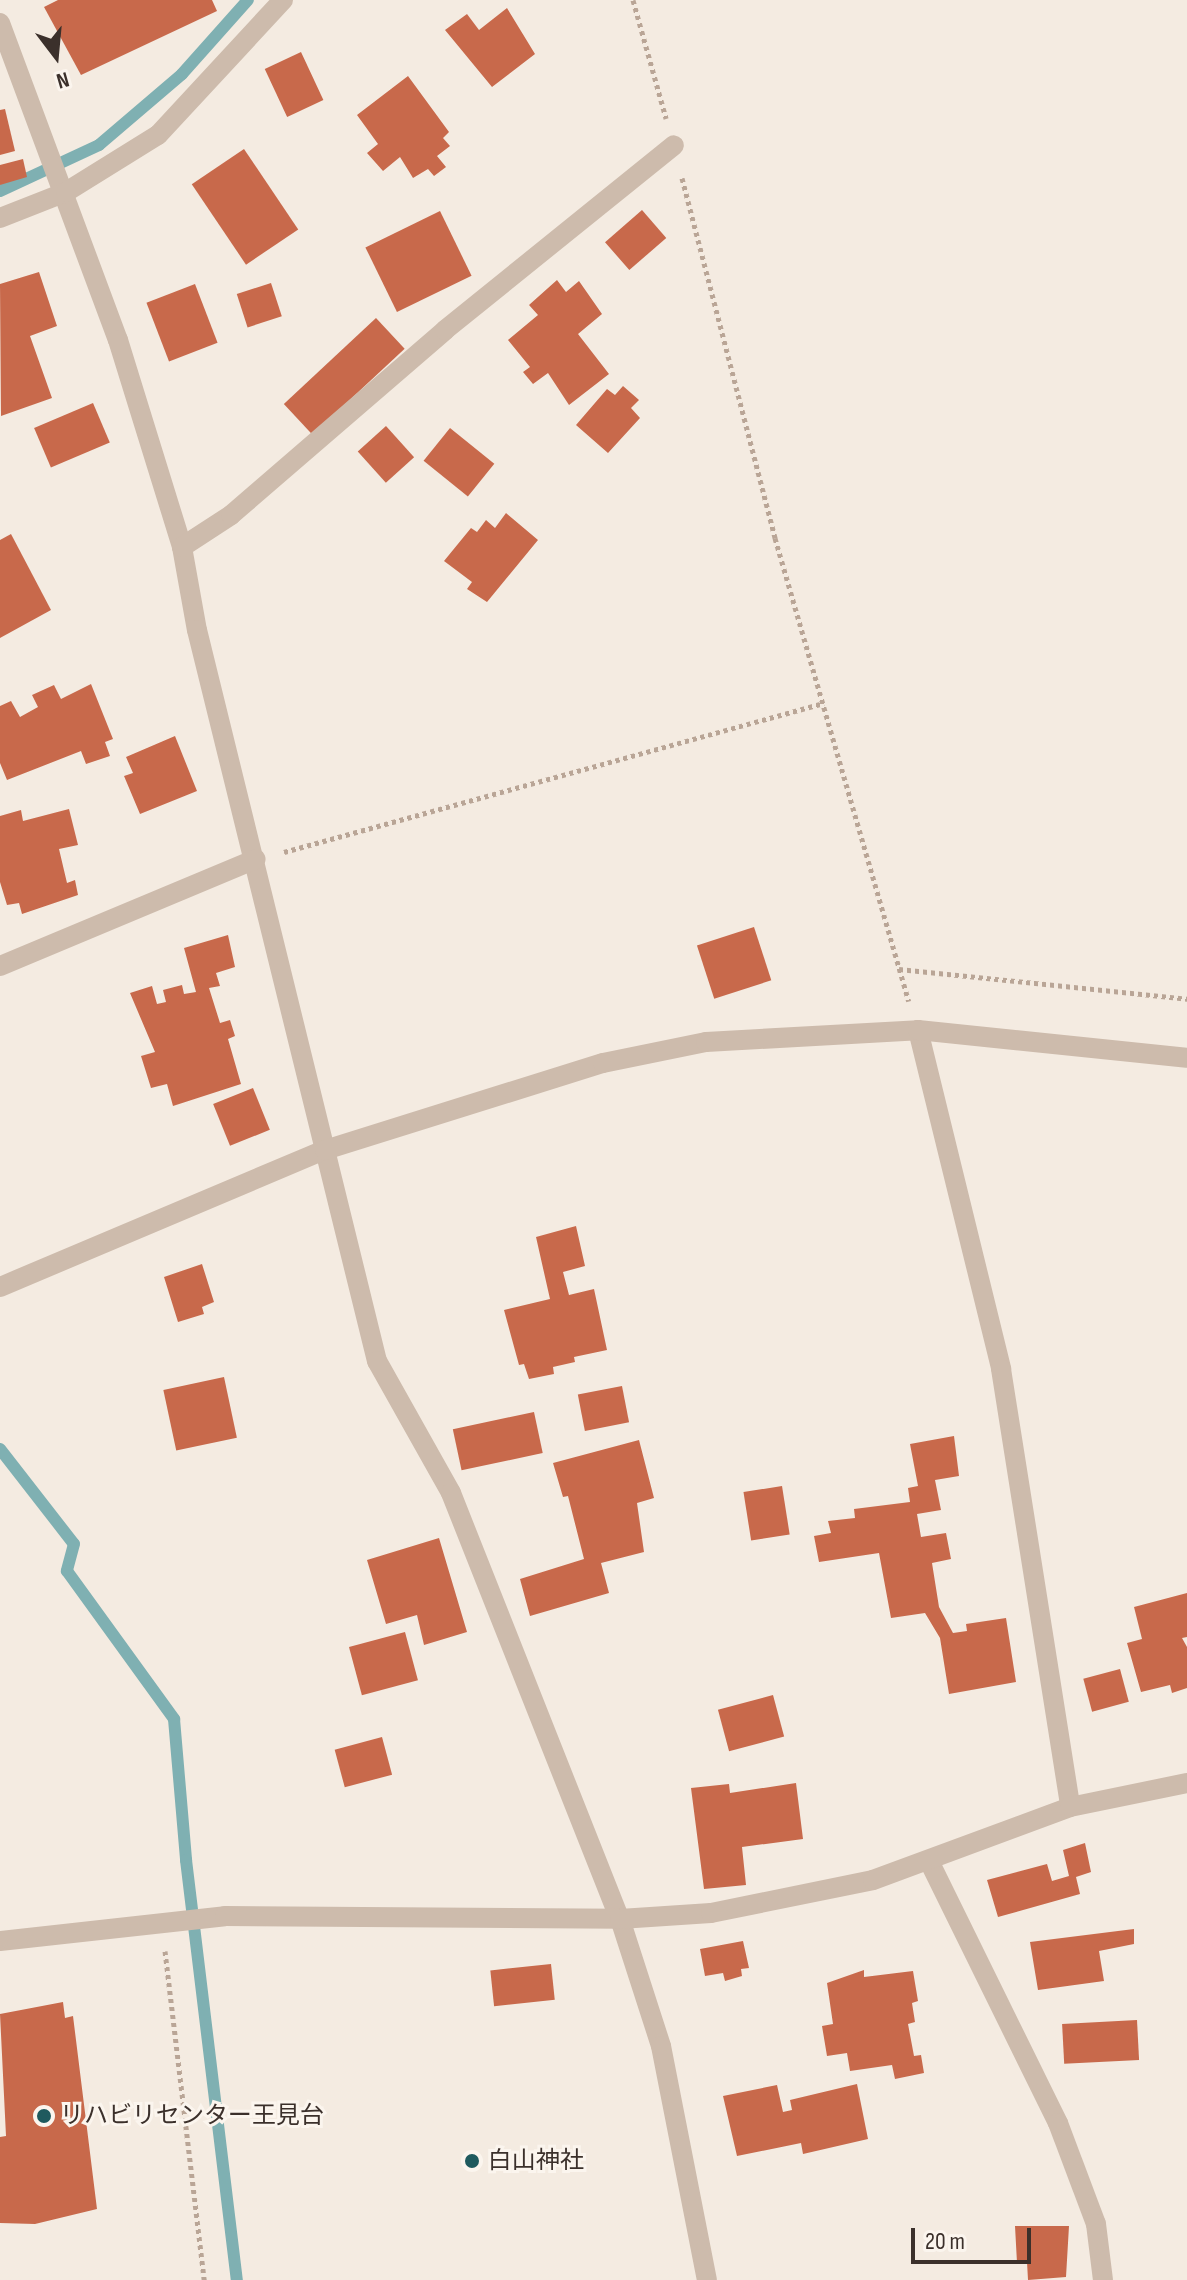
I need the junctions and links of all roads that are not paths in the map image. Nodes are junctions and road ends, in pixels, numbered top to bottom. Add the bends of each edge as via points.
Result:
1 (283, 0) edge
2 (0, 23) edge
3 (674, 145) road end
4 (66, 192) junction
5 (0, 218) edge
6 (182, 547) junction
7 (256, 859) junction
8 (0, 966) edge
9 (918, 1030) junction
10 (1187, 1058) edge
11 (325, 1150) junction
12 (0, 1287) edge
13 (1187, 1783) edge
14 (1070, 1807) junction
15 (930, 1863) junction
16 (620, 1919) junction
17 (0, 1941) edge
18 (707, 2280) edge
19 (1103, 2280) edge

1 - 4 street via 158,135
2 - 4 street
3 - 6 street via 445,330 231,515
4 - 5 street
4 - 6 street
6 - 7 street via 197,630
7 - 8 street
7 - 11 street
9 - 10 street
9 - 11 street via 706,1042 603,1063
9 - 14 street via 1001,1369
11 - 12 street
11 - 16 street via 377,1361 451,1493
13 - 14 street
14 - 15 street
15 - 16 street via 779,1903
15 - 19 street via 1058,2123 1096,2224
16 - 17 street via 225,1916
16 - 18 street via 661,2046

